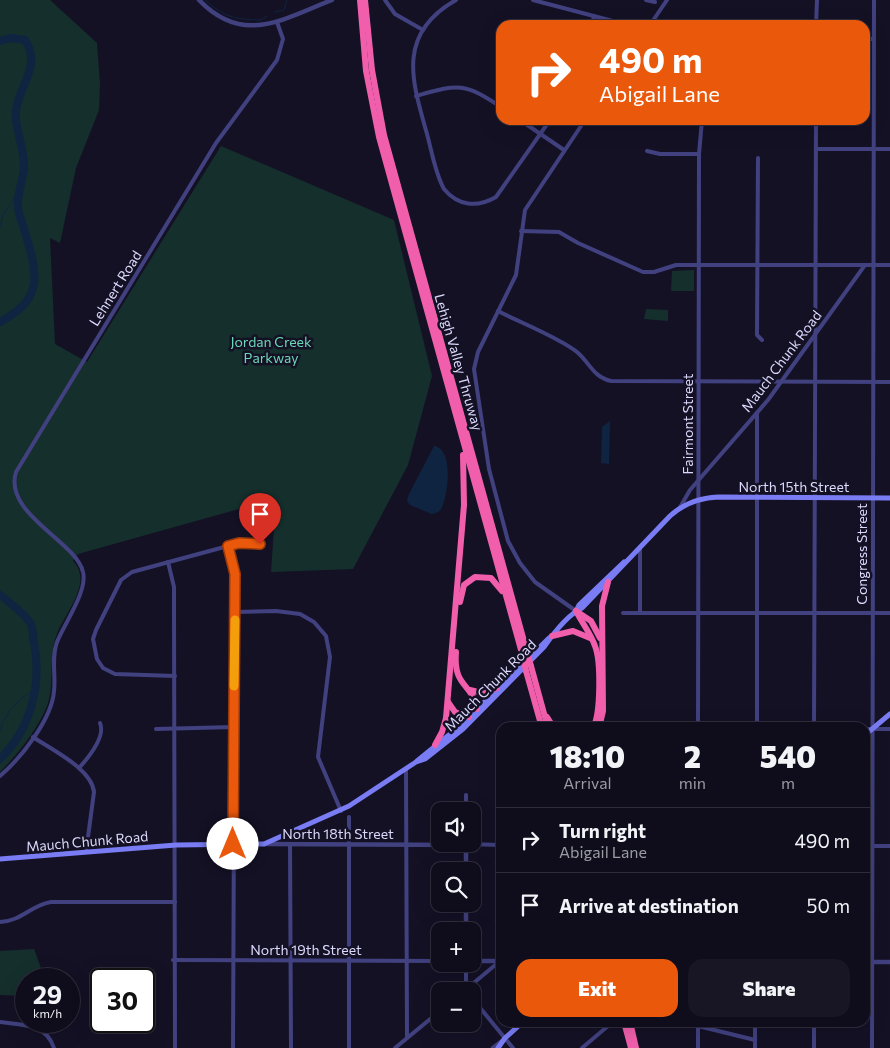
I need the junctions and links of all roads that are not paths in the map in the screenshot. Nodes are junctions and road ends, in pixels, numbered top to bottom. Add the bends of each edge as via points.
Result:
1 (199, 0) edge
2 (332, 0) edge
3 (360, 0) edge
4 (365, 0) edge
5 (385, 0) edge
6 (456, 0) edge
7 (532, 0) edge
8 (646, 0) edge
9 (667, 0) edge
10 (817, 0) edge
11 (874, 0) edge
12 (543, 1) edge
13 (655, 2) dead end
14 (594, 16) junction
15 (593, 20) edge
16 (609, 20) edge
17 (653, 20) edge
18 (816, 20) edge
19 (277, 22) junction
20 (423, 30) junction
21 (870, 39) edge
22 (874, 39) junction
23 (416, 96) junction
24 (496, 104) edge
25 (527, 125) edge
26 (546, 125) edge
27 (582, 125) edge
28 (702, 125) edge
29 (816, 125) edge
30 (540, 134) junction
31 (816, 149) junction
32 (874, 149) junction
33 (890, 149) edge
34 (564, 150) junction
35 (647, 151) dead end
36 (700, 154) junction
37 (758, 158) dead end
38 (521, 231) junction
39 (699, 265) junction
40 (757, 265) junction
41 (815, 265) junction
42 (865, 265) junction
43 (873, 265) junction
44 (890, 265) edge
45 (498, 311) junction
46 (815, 334) junction
47 (762, 340) dead end
48 (698, 381) junction
49 (782, 381) junction
50 (815, 381) junction
51 (873, 382) junction
52 (890, 382) edge
53 (757, 414) junction
54 (462, 437) junction
55 (698, 465) junction
56 (710, 467) junction
57 (698, 482) junction
58 (757, 498) junction
59 (815, 498) junction
60 (873, 498) junction
61 (890, 498) edge
62 (698, 500) junction
63 (679, 509) junction
64 (260, 544) dead end
65 (228, 546) junction
66 (640, 547) junction
67 (629, 558) junction
68 (168, 562) junction
69 (608, 582) junction
70 (506, 598) junction
71 (576, 611) junction
72 (235, 612) junction
73 (623, 613) dead end
74 (640, 613) junction
75 (698, 613) junction
76 (756, 613) junction
77 (872, 613) junction
78 (890, 613) edge
79 (815, 614) junction
80 (552, 636) junction
81 (593, 641) junction
82 (602, 646) junction
83 (525, 655) junction
84 (529, 668) junction
85 (175, 676) junction
86 (497, 688) junction
87 (466, 689) junction
88 (448, 698) junction
89 (477, 709) junction
90 (544, 712) junction
91 (890, 714) edge
92 (472, 717) junction
93 (541, 722) edge
94 (546, 722) edge
95 (550, 722) edge
96 (595, 722) edge
97 (600, 722) edge
98 (698, 722) edge
99 (757, 722) edge
100 (814, 722) edge
101 (100, 723) dead end
102 (234, 727) junction
103 (156, 729) dead end
104 (175, 729) junction
105 (872, 729) junction
106 (890, 729) edge
107 (33, 737) junction
108 (435, 745) junction
109 (416, 762) junction
110 (79, 768) junction
111 (406, 769) junction
112 (0, 776) edge
113 (466, 794) dead end
114 (466, 802) edge
115 (341, 811) junction
116 (349, 817) dead end
117 (289, 834) junction
118 (233, 844) junction
119 (264, 844) junction
120 (481, 844) edge
121 (176, 845) junction
122 (290, 845) junction
123 (349, 845) junction
124 (406, 845) junction
125 (431, 845) edge
126 (496, 845) edge
127 (873, 846) junction
128 (890, 846) edge
129 (86, 852) junction
130 (0, 859) edge
131 (175, 902) junction
132 (0, 922) edge
133 (174, 960) junction
134 (233, 960) junction
135 (290, 960) junction
136 (349, 960) junction
137 (407, 961) junction
138 (431, 961) edge
139 (481, 961) edge
140 (496, 961) edge
141 (872, 962) junction
142 (890, 962) edge
143 (496, 965) edge
144 (476, 982) edge
145 (481, 1009) edge
146 (431, 1018) edge
147 (0, 1022) edge
148 (517, 1027) edge
149 (607, 1027) edge
150 (625, 1027) edge
151 (631, 1027) edge
152 (698, 1027) edge
153 (709, 1027) edge
154 (755, 1027) edge
155 (814, 1027) edge
156 (407, 1037) junction
157 (505, 1038) junction
158 (755, 1040) junction
159 (54, 1048) edge
160 (175, 1048) edge
161 (233, 1048) edge
162 (291, 1048) edge
163 (349, 1048) edge
164 (395, 1048) edge
165 (493, 1048) edge
166 (498, 1048) edge
167 (514, 1048) edge
168 (582, 1048) edge
169 (631, 1048) edge
170 (636, 1048) edge
171 (698, 1048) edge
172 (755, 1048) edge
173 (814, 1048) edge
174 (872, 1048) edge

1 - 19 street via 229,23 251,26
2 - 19 street
3 - 54 highway, Lehigh Valley Thruway via 367,78 379,137
4 - 83 highway, Lehigh Valley Thruway via 372,70 384,135
5 - 20 street via 396,14
6 - 20 street via 436,14
7 - 12 street
8 - 13 street
9 - 17 street
10 - 18 street
11 - 22 street, Congress Street
12 - 14 street
14 - 15 street
14 - 16 street
19 - 107 street, Lehnert Road via 283,39 277,60 216,143 16,472 14,485 21,502 76,559 84,574 82,588 55,650 53,701
20 - 23 street via 412,64
21 - 22 street
22 - 32 street, Congress Street
23 - 24 street via 463,86
23 - 30 street via 441,184 454,199 473,205 496,197
25 - 30 street
26 - 30 street
27 - 34 street
28 - 36 street, Fairmont Street
29 - 31 street
30 - 34 street
31 - 32 street
31 - 41 street
32 - 33 street
32 - 43 street, Congress Street
34 - 38 street via 528,204
35 - 36 street
36 - 39 street, Fairmont Street
37 - 40 street
38 - 39 street via 559,232 643,272 676,265
38 - 45 street via 516,275
39 - 40 street
39 - 48 street, Fairmont Street
40 - 41 street
40 - 47 street via 757,335
41 - 42 street
41 - 46 street
42 - 43 street
42 - 46 street, Mauch Chunk Road
43 - 44 street
43 - 51 street, Congress Street
45 - 48 street via 574,350 591,370 605,379
45 - 71 street via 478,352 474,369 486,454 498,508 508,542 525,570 542,587
46 - 49 street, Mauch Chunk Road
46 - 50 street
48 - 49 street
48 - 55 street, Fairmont Street
49 - 50 street
49 - 53 street, Mauch Chunk Road
50 - 51 street
50 - 59 street
51 - 52 street
51 - 60 street, Congress Street
53 - 56 street, Mauch Chunk Road
53 - 58 street
54 - 70 highway, Lehigh Valley Thruway
54 - 88 highway via 465,497
55 - 56 street
55 - 57 street, Fairmont Street
56 - 57 street, Mauch Chunk Road
57 - 62 street, Fairmont Street
57 - 63 street, Mauch Chunk Road
58 - 59 main road, North 15th Street
58 - 62 main road, North 15th Street
58 - 76 street
59 - 60 main road, North 15th Street
59 - 79 street
60 - 61 main road, North 15th Street
60 - 77 street, Congress Street
62 - 63 main road, Mauch Chunk Road
62 - 75 street, Fairmont Street
63 - 66 main road, Mauch Chunk Road
64 - 65 street
65 - 68 street
65 - 72 street via 235,574
66 - 67 main road, Mauch Chunk Road
66 - 74 street
67 - 69 main road, Mauch Chunk Road
67 - 71 main road, Mauch Chunk Road via 615,568
68 - 85 street via 174,587
68 - 85 street via 132,572 121,580 96,630 93,648 103,668 115,674
69 - 71 main road, Mauch Chunk Road
69 - 82 highway via 602,598
70 - 83 highway, Lehigh Valley Thruway
70 - 87 highway via 495,581 486,576 470,579 463,588 455,663 457,677
71 - 80 main road, Mauch Chunk Road
71 - 81 highway
71 - 82 highway via 594,624
72 - 102 street
72 - 115 street via 294,613 314,622 323,631 330,664 318,757
73 - 74 street
74 - 75 street
75 - 76 street
75 - 98 street, Fairmont Street
76 - 79 street
76 - 99 street
77 - 78 street
77 - 79 street
77 - 105 street, Congress Street
79 - 100 street
80 - 81 highway via 572,631 583,633
80 - 86 main road, Mauch Chunk Road
80 - 92 main road, Mauch Chunk Road
81 - 96 highway via 598,658 598,711
82 - 97 highway
83 - 84 highway, Lehigh Valley Thruway, bridge
84 - 90 highway, Lehigh Valley Thruway
84 - 93 highway, Lehigh Valley Thruway
85 - 104 street
86 - 87 highway via 482,693
86 - 89 main road, Mauch Chunk Road
87 - 89 highway via 474,698
88 - 92 highway via 455,712
88 - 108 highway via 445,725
89 - 92 main road, Mauch Chunk Road
90 - 94 highway, Lehigh Valley Thruway
90 - 95 highway
91 - 105 main road
92 - 108 main road, Mauch Chunk Road
92 - 109 main road, Mauch Chunk Road via 444,745
101 - 110 street via 101,733
102 - 104 street
102 - 118 street
103 - 104 street
104 - 121 street
105 - 106 street
105 - 127 street, Congress Street
107 - 110 street
107 - 112 street via 14,764
108 - 109 main road, Mauch Chunk Road
109 - 111 main road, Mauch Chunk Road
110 - 129 street via 90,779 94,792
111 - 115 main road, Mauch Chunk Road
111 - 124 street
113 - 114 street
115 - 117 main road, Mauch Chunk Road
116 - 123 street
117 - 119 main road, Mauch Chunk Road
117 - 122 street
118 - 119 main road, North 18th Street
118 - 121 main road, North 18th Street
118 - 134 street
119 - 122 street, North 18th Street
120 - 126 street, North 18th Street
121 - 129 main road, Mauch Chunk Road
121 - 131 street
122 - 123 street, North 18th Street
122 - 135 street
123 - 124 street, North 18th Street
123 - 136 street
124 - 125 street, North 18th Street
124 - 137 street
127 - 128 street
127 - 141 street, Congress Street
129 - 130 main road, Mauch Chunk Road
131 - 132 street via 51,902 14,921
131 - 133 street
133 - 134 street, North 19th Street
133 - 160 street
134 - 135 street, North 19th Street
134 - 161 street
135 - 136 street, North 19th Street
135 - 162 street
136 - 137 street, North 19th Street
136 - 163 street
137 - 138 street, North 19th Street
137 - 156 street
139 - 140 street
141 - 142 street
141 - 174 street, Congress Street
143 - 144 street
145 - 157 street
146 - 156 street
147 - 159 street via 36,1027 46,1034
148 - 157 main road
149 - 168 street
150 - 169 highway
151 - 170 highway
152 - 171 street
153 - 158 street
154 - 158 street
155 - 173 street
156 - 164 street
157 - 165 street
157 - 166 main road
157 - 167 street
158 - 172 street

